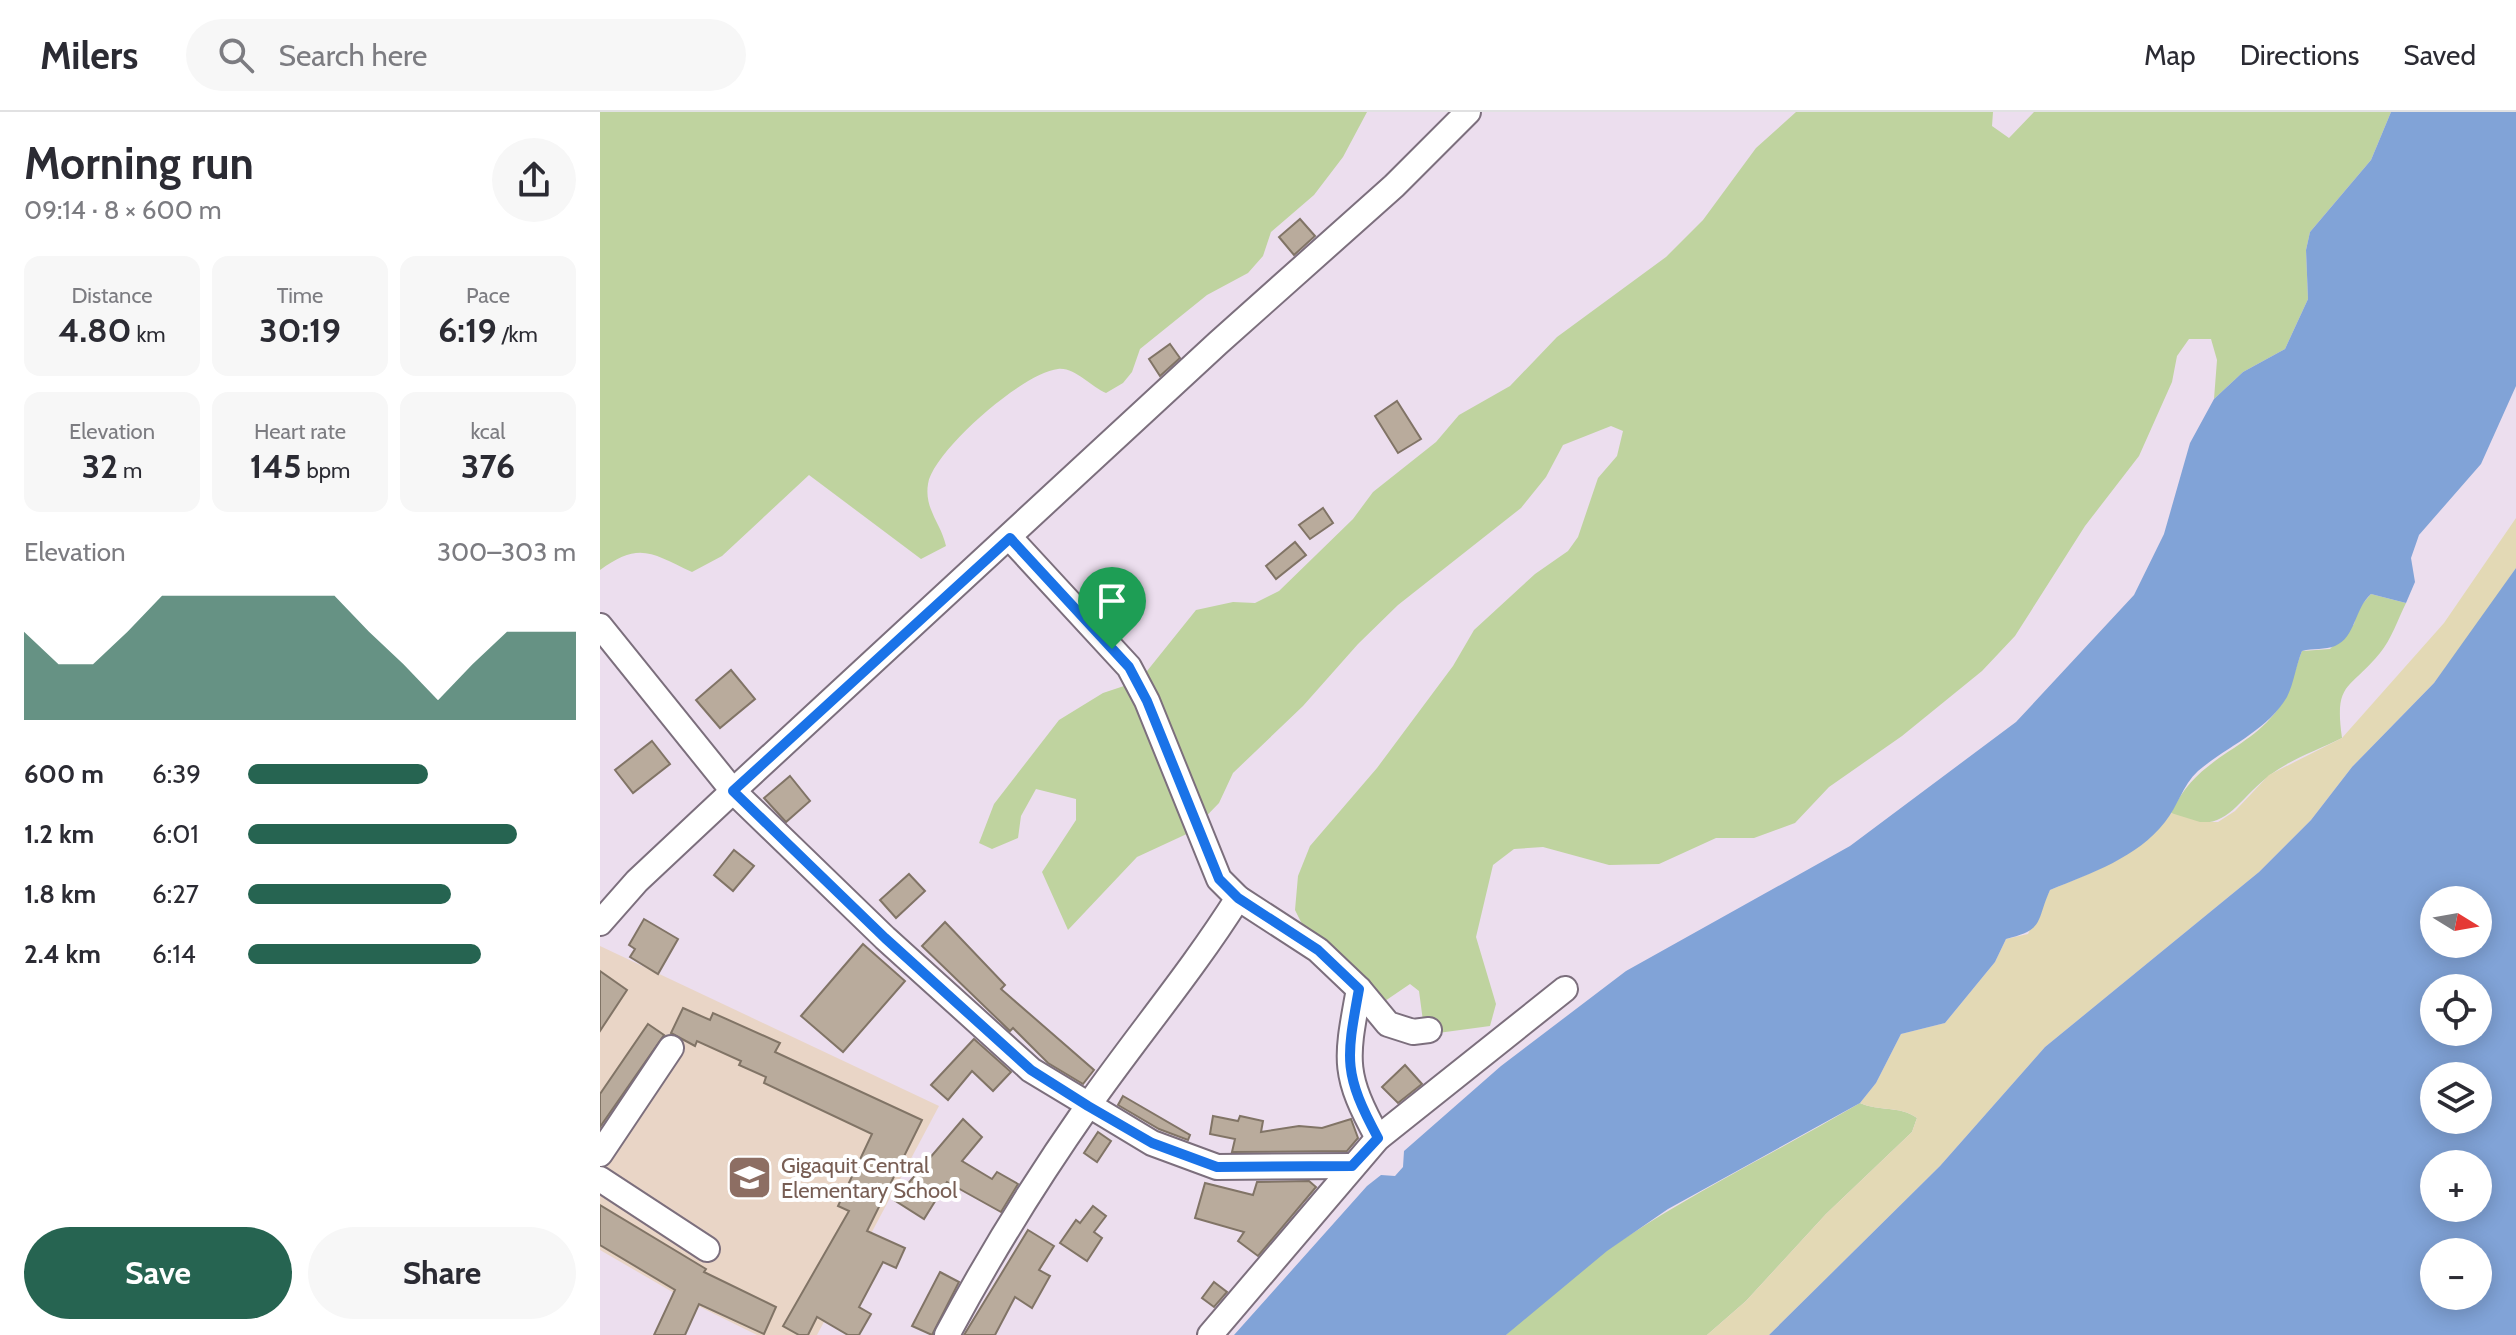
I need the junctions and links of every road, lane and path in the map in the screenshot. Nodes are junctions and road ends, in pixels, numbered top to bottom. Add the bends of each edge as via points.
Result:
1 (1468, 112) edge
2 (1010, 538) junction
3 (600, 626) edge
4 (733, 791) junction
5 (1238, 898) junction
6 (600, 923) edge
7 (1359, 989) junction
8 (1565, 989) dead end
9 (1429, 1030) dead end
10 (671, 1048) dead end
11 (1088, 1106) junction
12 (1378, 1138) junction
13 (600, 1154) edge
14 (1352, 1166) junction
15 (600, 1179) edge
16 (707, 1249) dead end
17 (1217, 1327) edge
18 (947, 1335) edge

1 - 2 street
2 - 4 street
2 - 5 street via 1129,667 1219,879
3 - 4 street
4 - 6 street
4 - 11 street via 1031,1070
5 - 7 street via 1318,950
5 - 11 street via 1200,959
7 - 9 street via 1388,1024 1413,1032
7 - 12 street via 1350,1038 1350,1080
8 - 12 street
10 - 13 street
11 - 14 street via 1152,1143 1217,1167
11 - 18 street via 1002,1238
12 - 14 street
14 - 17 street
15 - 16 street

